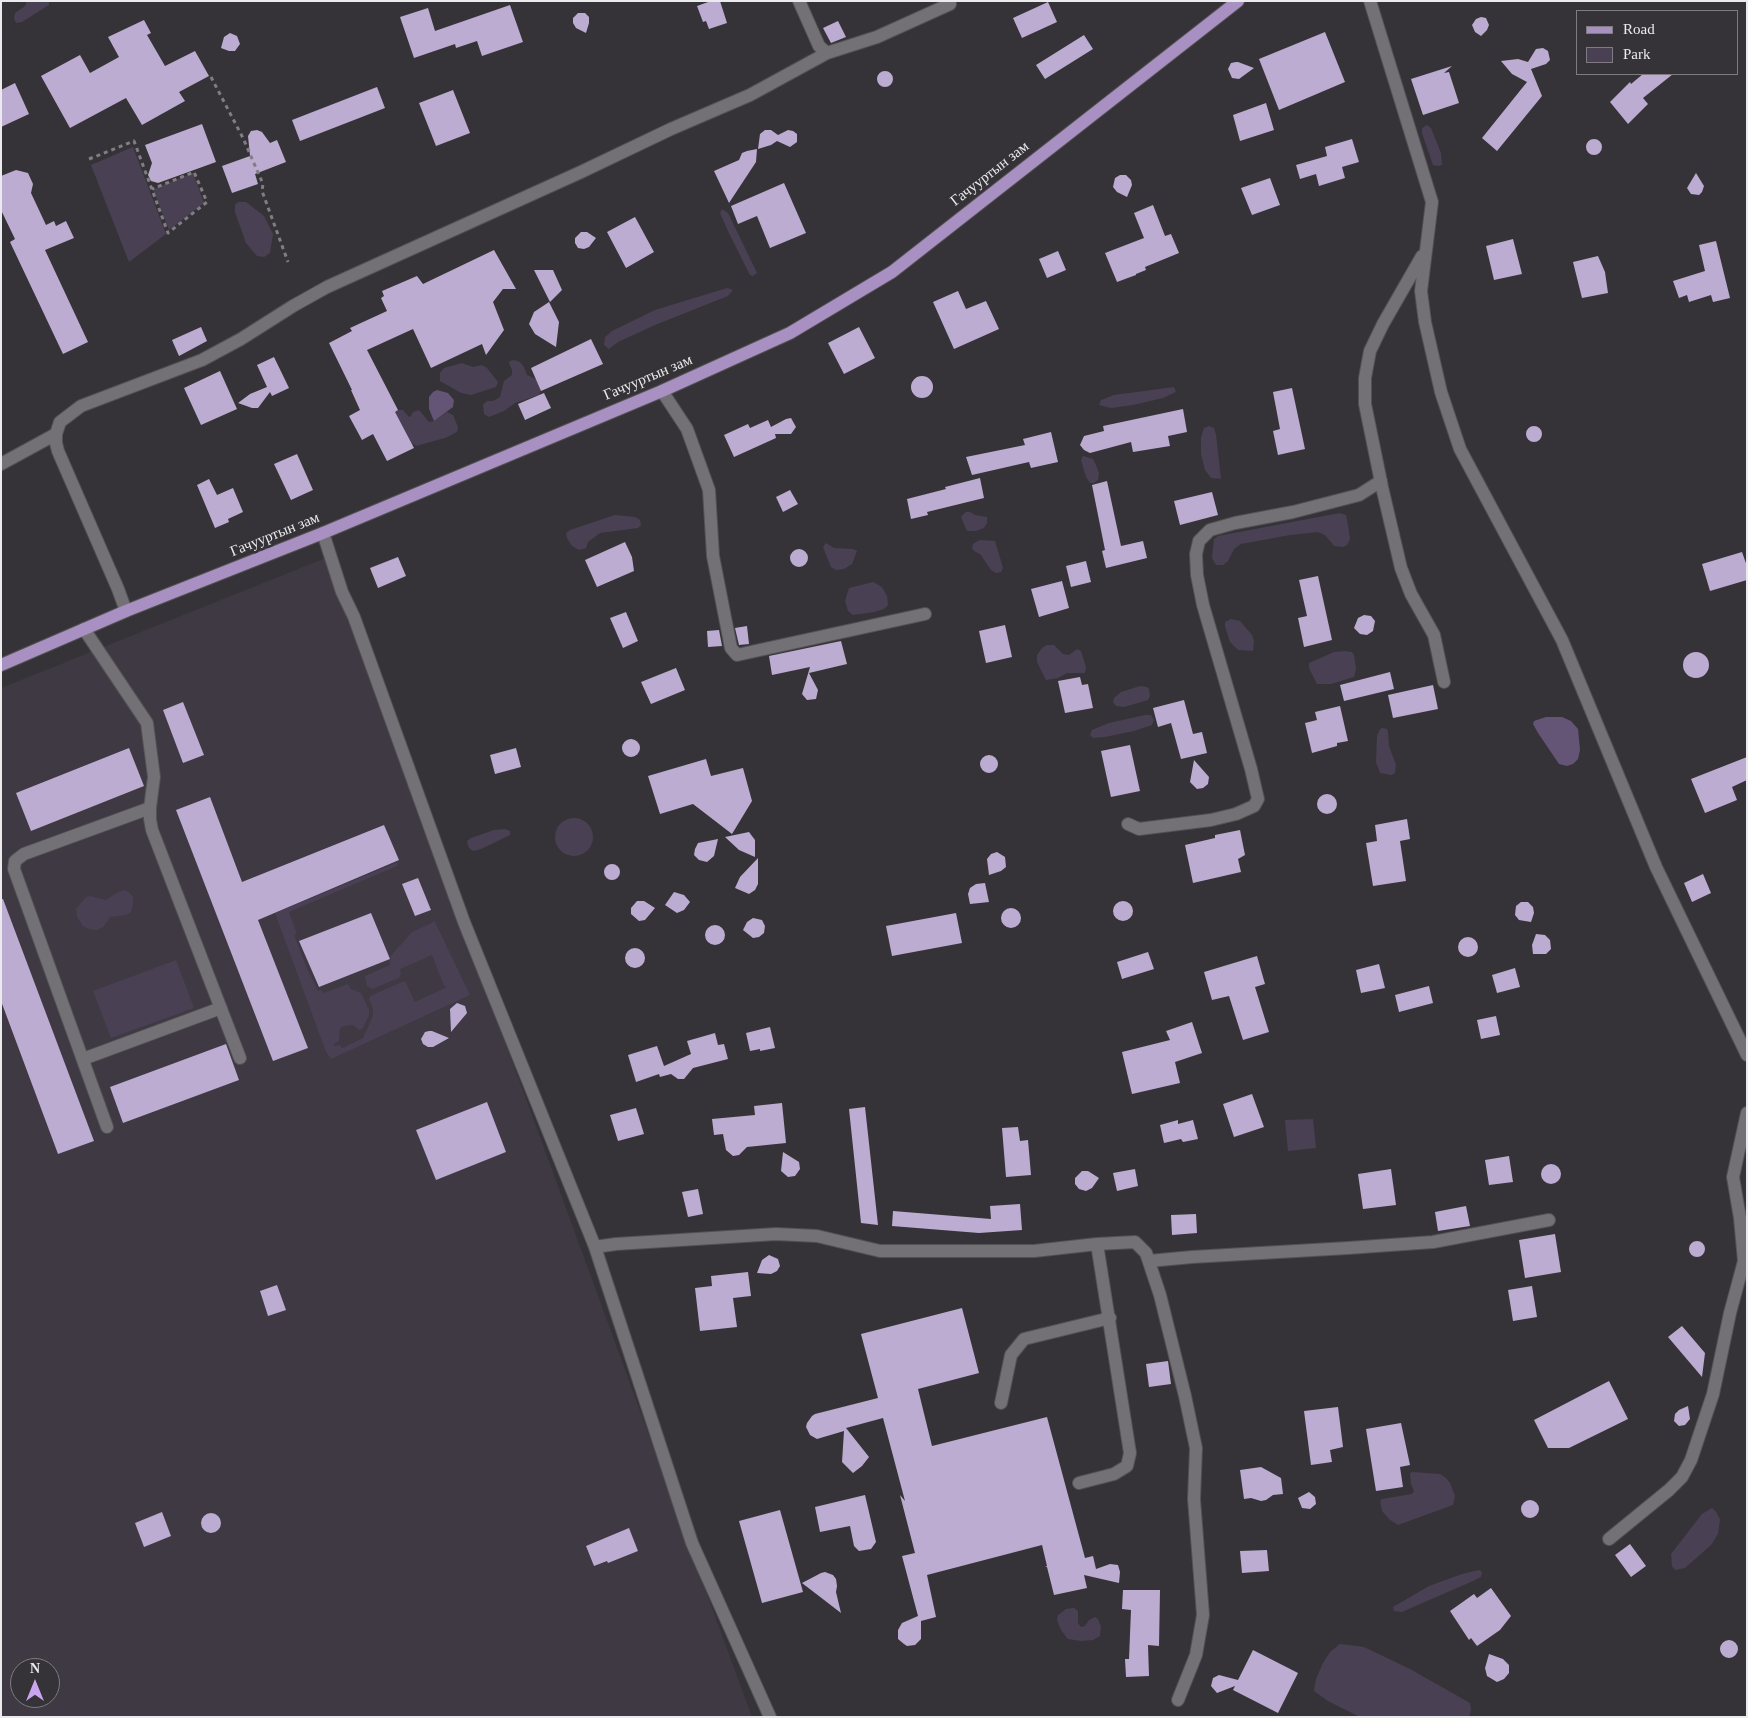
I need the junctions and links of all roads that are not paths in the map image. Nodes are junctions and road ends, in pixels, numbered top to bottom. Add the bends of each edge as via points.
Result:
1 (799, 1) edge
2 (1238, 1) edge
3 (1370, 1) edge
4 (952, 2) edge
5 (827, 53) junction
6 (1426, 248) junction
7 (662, 391) junction
8 (56, 434) junction
9 (1, 464) edge
10 (1381, 481) junction
11 (323, 533) junction
12 (126, 611) junction
13 (925, 614) dead end
14 (84, 629) junction
15 (1, 665) edge
16 (1444, 682) dead end
17 (150, 808) junction
18 (1128, 824) dead end
19 (221, 1008) junction
20 (1747, 1055) edge
21 (240, 1058) dead end
22 (83, 1059) junction
23 (1747, 1113) edge
24 (108, 1127) dead end
25 (1549, 1220) dead end
26 (1097, 1244) junction
27 (595, 1247) junction
28 (1149, 1261) junction
29 (1110, 1318) junction
30 (1001, 1403) dead end
31 (1079, 1483) dead end
32 (1609, 1539) dead end
33 (1178, 1700) dead end
34 (770, 1717) edge

1 - 5 street via 819,46
2 - 7 main road, Гачууртын зам via 892,272 790,333
3 - 6 street via 1432,202
4 - 5 street via 877,37
5 - 8 street via 750,95 327,287 202,360 81,406 60,422
6 - 10 street via 1370,351 1365,404
6 - 20 street via 1421,291 1425,322 1441,392 1460,449 1562,640 1656,867
7 - 11 main road, Гачууртын зам
7 - 13 street via 687,429 709,490 713,556 731,648 738,655
8 - 9 street
8 - 12 street via 58,451
10 - 16 street via 1401,568 1411,594 1434,635
10 - 18 street via 1359,495 1210,530 1199,541 1197,575 1203,605 1258,799 1254,806 1211,820 1139,829
11 - 12 main road, Гачууртын зам
11 - 27 street via 464,922
12 - 14 main road, Гачууртын зам
14 - 15 main road, Гачууртын зам
14 - 17 street via 147,723 154,778
17 - 19 street via 152,830
17 - 22 street via 24,854 15,861 14,869
19 - 21 street
19 - 22 street
22 - 24 street
23 - 32 street via 1733,1177 1744,1261 1713,1394 1682,1477
25 - 28 street via 1433,1242
26 - 27 street via 1034,1251 880,1251 817,1236 776,1234
26 - 28 street via 1135,1242
26 - 29 street
27 - 34 street via 692,1543
28 - 33 street via 1174,1349 1196,1448 1194,1499 1203,1615 1196,1655
29 - 30 street via 1024,1339 1011,1355
29 - 31 street via 1130,1452 1127,1466 1114,1474

